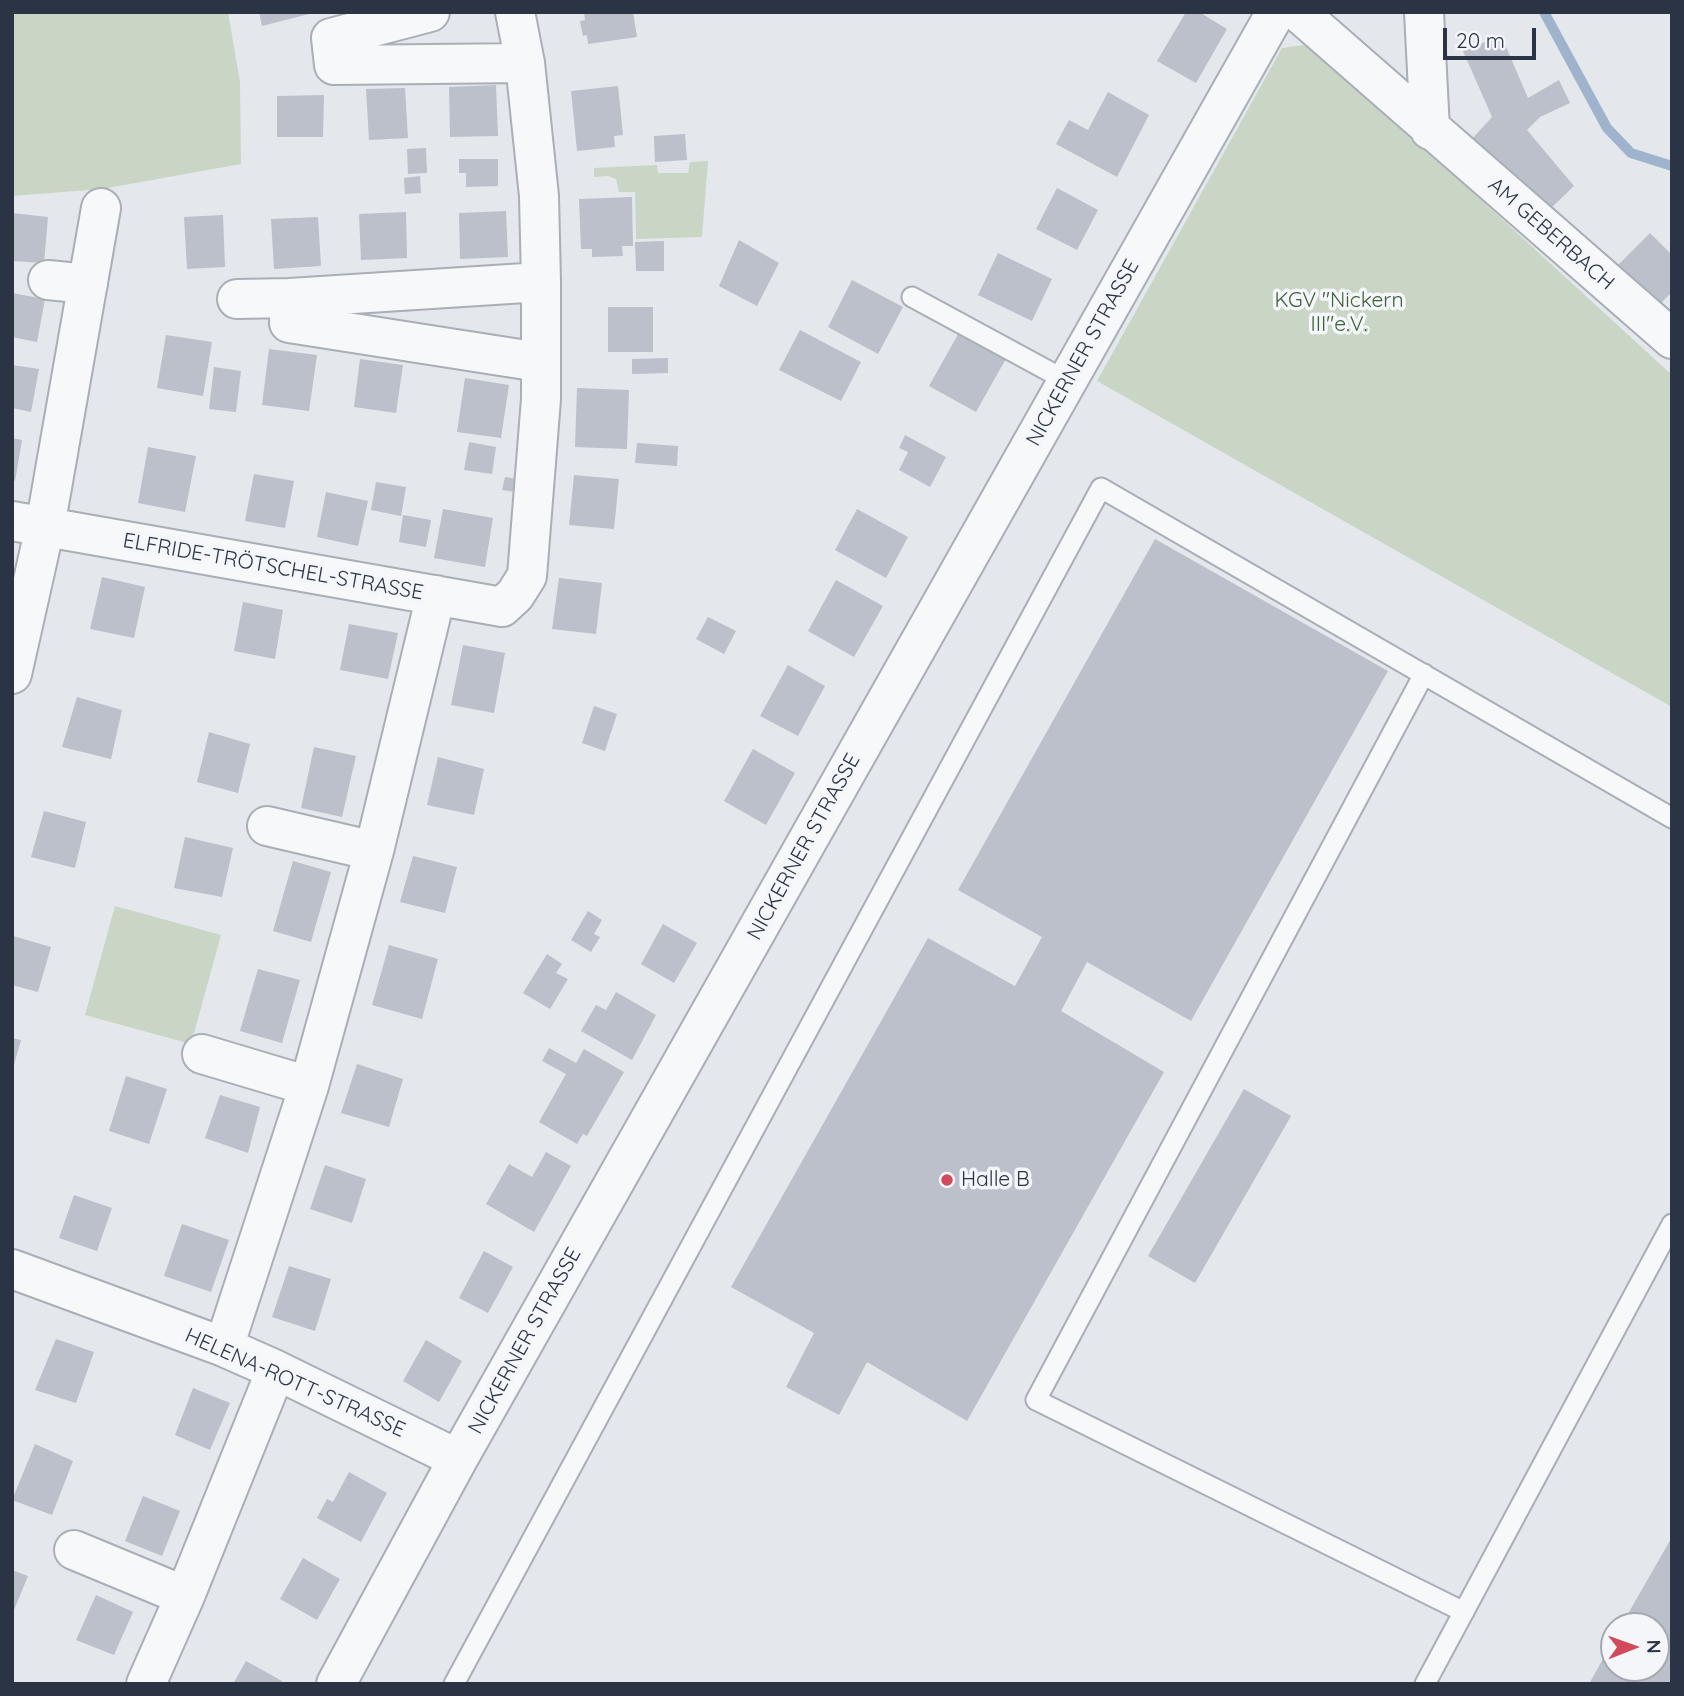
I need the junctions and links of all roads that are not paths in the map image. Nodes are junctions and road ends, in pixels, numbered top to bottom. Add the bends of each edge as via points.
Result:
1 (429, 12) edge
2 (515, 12) edge
3 (1276, 12) edge
4 (1298, 12) edge
5 (1424, 12) edge
6 (525, 63) junction
7 (1430, 130) junction
8 (101, 208) dead end
9 (48, 280) dead end
10 (541, 282) junction
11 (88, 284) junction
12 (912, 297) dead end
13 (290, 298) junction
14 (237, 299) dead end
15 (1672, 339) edge
16 (540, 362) junction
17 (1068, 381) junction
18 (29, 524) edge
19 (436, 595) junction
20 (12, 674) edge
21 (1424, 674) junction
22 (1672, 818) edge
23 (267, 826) dead end
24 (374, 851) junction
25 (202, 1054) dead end
26 (309, 1086) junction
27 (1672, 1224) edge
28 (12, 1269) edge
29 (224, 1347) junction
30 (276, 1370) junction
31 (458, 1458) junction
32 (74, 1550) dead end
33 (185, 1596) junction
34 (1464, 1612) junction
35 (146, 1684) edge
36 (336, 1684) edge
37 (454, 1684) edge
38 (1426, 1684) edge

1 - 6 street via 331,38 334,65
2 - 6 street
3 - 17 street, NICKERNER STRASSE
4 - 7 street, AM GEBERBACH
5 - 7 street
6 - 10 street via 539,196
7 - 15 street, AM GEBERBACH
8 - 11 street
9 - 11 street
10 - 13 street
10 - 16 street
11 - 18 street
12 - 17 lane
13 - 14 street
13 - 16 street via 289,323
16 - 19 street, ELFRIDE-TRÖTSCHEL-STRASSE via 527,576 502,607
17 - 31 street, NICKERNER STRASSE
18 - 19 street, ELFRIDE-TRÖTSCHEL-STRASSE
18 - 20 street
19 - 24 street
21 - 22 lane
21 - 34 lane via 1037,1400
21 - 37 lane via 1101,488
23 - 24 street
24 - 26 street
25 - 26 street
26 - 29 street
27 - 34 lane
28 - 29 street, HELENA-ROTT-STRASSE
29 - 30 street, HELENA-ROTT-STRASSE
30 - 31 street, HELENA-ROTT-STRASSE
30 - 33 street
31 - 36 street, NICKERNER STRASSE
32 - 33 street
33 - 35 street
34 - 38 lane

